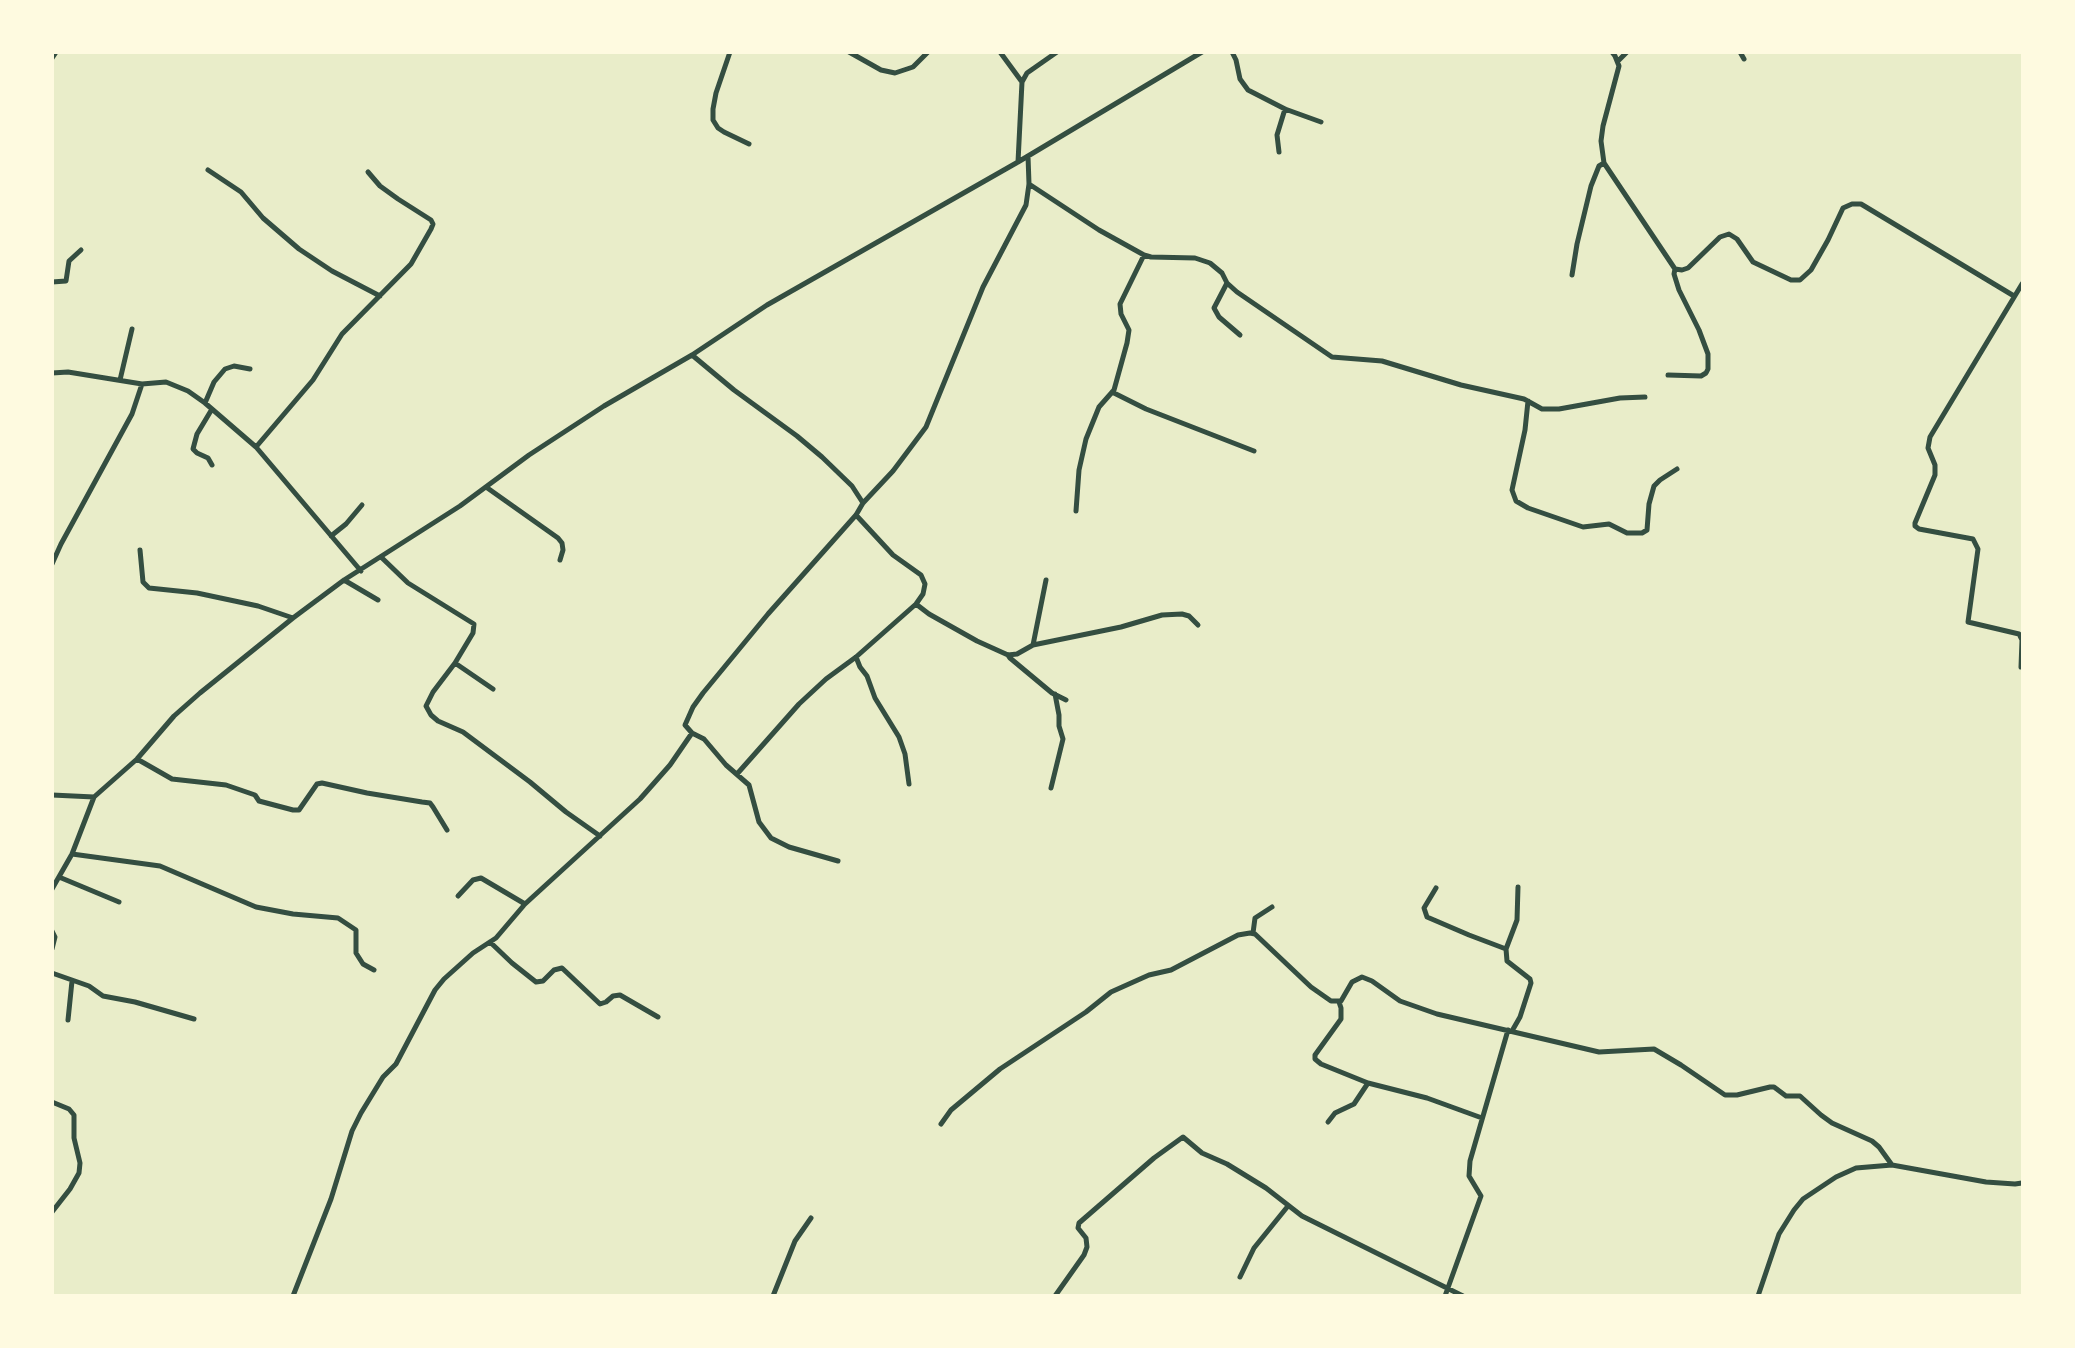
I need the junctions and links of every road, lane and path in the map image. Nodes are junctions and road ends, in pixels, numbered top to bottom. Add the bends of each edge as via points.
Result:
1 (56, 52) edge
2 (730, 52) edge
3 (849, 52) edge
4 (928, 52) edge
5 (1000, 52) edge
6 (1057, 52) edge
7 (1202, 52) edge
8 (1232, 52) edge
9 (1612, 52) edge
10 (1627, 52) edge
11 (1740, 52) edge
12 (52, 58) edge
13 (1744, 59) dead end
14 (1618, 61) junction
15 (1022, 82) junction
16 (1286, 109) junction
17 (1321, 122) dead end
18 (749, 144) dead end
19 (1279, 152) dead end
20 (1028, 156) junction
21 (1018, 162) junction
22 (1604, 163) junction
23 (207, 170) dead end
24 (368, 172) dead end
25 (1029, 184) junction
26 (81, 250) dead end
27 (1144, 255) junction
28 (1675, 268) junction
29 (1572, 275) dead end
30 (52, 282) edge
31 (1227, 283) junction
32 (2022, 284) edge
33 (380, 296) junction
34 (2014, 296) junction
35 (132, 329) dead end
36 (1240, 335) dead end
37 (692, 355) junction
38 (250, 369) dead end
39 (52, 373) edge
40 (1668, 375) dead end
41 (120, 380) junction
42 (142, 384) junction
43 (1112, 392) junction
44 (1645, 397) dead end
45 (1528, 401) junction
46 (205, 403) junction
47 (212, 409) junction
48 (256, 447) junction
49 (1254, 452) dead end
50 (212, 465) dead end
51 (1677, 469) dead end
52 (486, 487) junction
53 (863, 503) junction
54 (362, 505) dead end
55 (1076, 511) dead end
56 (856, 515) junction
57 (331, 536) junction
58 (140, 549) dead end
59 (381, 557) junction
60 (560, 560) dead end
61 (52, 564) edge
62 (361, 571) junction
63 (344, 580) junction
64 (1046, 580) dead end
65 (378, 600) dead end
66 (915, 604) junction
67 (293, 618) junction
68 (1198, 625) dead end
69 (1033, 645) junction
70 (1008, 655) junction
71 (856, 657) junction
72 (455, 663) junction
73 (2021, 667) dead end
74 (493, 689) dead end
75 (1055, 694) junction
76 (1066, 700) dead end
77 (693, 733) junction
78 (137, 759) junction
79 (736, 774) junction
80 (909, 784) dead end
81 (1051, 788) dead end
82 (52, 795) edge
83 (94, 797) junction
84 (447, 830) dead end
85 (600, 836) junction
86 (72, 854) junction
87 (838, 861) dead end
88 (58, 878) junction
89 (1436, 888) dead end
90 (1518, 888) dead end
91 (52, 889) edge
92 (458, 896) dead end
93 (119, 902) dead end
94 (525, 904) junction
95 (1272, 907) dead end
96 (52, 931) edge
97 (1253, 933) junction
98 (490, 942) junction
99 (52, 949) edge
100 (1506, 949) junction
101 (374, 970) dead end
102 (52, 973) edge
103 (72, 981) junction
104 (1338, 1002) junction
105 (658, 1017) dead end
106 (194, 1018) dead end
107 (68, 1020) dead end
108 (1510, 1030) junction
109 (1368, 1083) junction
110 (52, 1102) edge
111 (1482, 1118) junction
112 (1328, 1122) dead end
113 (941, 1124) dead end
114 (1892, 1165) junction
115 (2022, 1183) edge
116 (1288, 1206) junction
117 (52, 1212) edge
118 (811, 1218) dead end
119 (1240, 1277) dead end
120 (1446, 1292) edge
121 (293, 1296) edge
122 (773, 1296) edge
123 (1055, 1296) edge
124 (1463, 1296) edge
125 (1758, 1296) edge

1 - 12 street
2 - 18 street via 716,93 714,120 718,128
3 - 4 street via 891,73 913,67
5 - 15 street
6 - 15 street
7 - 20 street
8 - 16 street via 1242,84
9 - 14 street
10 - 14 street
11 - 13 street
14 - 22 street via 1603,126
15 - 21 street
16 - 17 street
16 - 19 street via 1277,135
20 - 21 street
20 - 25 street
21 - 37 street via 768,305
22 - 28 street
22 - 29 street via 1591,186
23 - 33 street via 241,192 263,218 299,249
24 - 33 street via 380,186 433,224 411,264
25 - 27 street
25 - 53 street via 1021,218 983,287 926,427
26 - 30 street via 69,261 66,281
27 - 31 street via 1203,260 1218,269
27 - 43 street via 1120,304 1129,330
28 - 34 street via 1688,268 1720,237 1729,234 1753,262 1791,280 1800,279 1811,270 1843,208 1861,204
28 - 40 street via 1679,290 1708,354 1708,369 1701,376
31 - 36 street via 1214,308
31 - 45 street via 1332,357 1382,361
32 - 34 street
33 - 48 street via 342,334 313,380
34 - 73 street via 1930,437 1928,448 1935,475 1915,526 1973,539 1978,549 1968,622 2019,634
35 - 41 street
37 - 52 street via 587,416
37 - 53 street via 822,457 852,486
38 - 46 street via 225,369
39 - 41 street
41 - 42 street
42 - 46 street via 166,382
42 - 61 street via 132,414
43 - 49 street
43 - 55 street via 1099,407 1086,439
44 - 45 street via 1559,409 1542,408
45 - 51 street via 1512,490 1516,501 1528,508 1583,527 1609,524 1627,533 1642,533 1647,530 1654,486
46 - 47 street
47 - 48 street
47 - 50 street via 193,448
48 - 57 street
52 - 59 street
52 - 60 street via 558,538 563,550
53 - 56 street
54 - 57 street
56 - 66 street via 884,546 923,578 924,590
56 - 77 street via 703,693 685,725
57 - 62 street
58 - 67 street via 143,582 149,588 197,593
59 - 62 street
59 - 72 street via 408,583 472,622 473,633
62 - 63 street
63 - 65 street
63 - 67 street
64 - 69 street
66 - 70 street
66 - 71 street
67 - 78 street via 174,716
68 - 69 street via 1189,616 1170,613
69 - 70 street
70 - 75 street
71 - 79 street via 799,704
71 - 80 street via 899,736
72 - 74 street
72 - 85 street via 428,700 426,706 431,715 463,732
75 - 76 street
75 - 81 street via 1063,739
77 - 79 street via 704,739
77 - 85 street via 640,799
78 - 83 street
78 - 84 street via 172,779 226,785 255,795 259,801 293,810 299,810 317,784 322,783 430,803
79 - 87 street via 749,785 759,822 771,838
82 - 83 street
83 - 86 street
85 - 94 street
86 - 88 street
86 - 101 street via 160,866 256,907 338,918 356,930 356,953
88 - 91 street
88 - 93 street
89 - 100 street via 1424,908 1427,917
90 - 100 street via 1516,920
92 - 94 street via 473,880 481,878
94 - 98 street
95 - 97 street via 1255,918
96 - 99 street
97 - 104 street via 1311,987
97 - 113 street via 1111,992 1000,1069 951,1110
98 - 105 street via 536,982 562,968 600,1004 620,995
98 - 121 street via 435,990 396,1064 383,1077 361,1113
100 - 108 street via 1507,961 1531,983 1520,1017
102 - 103 street
103 - 106 street via 103,996
103 - 107 street
104 - 108 street via 1352,982 1362,976 1410,1006
104 - 109 street via 1341,1019 1315,1059
108 - 111 street
108 - 114 street via 1599,1052 1654,1049 1725,1095 1774,1087 1786,1096 1800,1096 1832,1123 1872,1141
109 - 111 street
109 - 112 street via 1354,1104 1335,1113
110 - 117 street via 69,1108 74,1115 74,1138 80,1160 79,1173
111 - 120 street via 1468,1173 1481,1196
114 - 115 street via 1986,1182
114 - 125 street via 1856,1168 1803,1199 1779,1234
116 - 119 street via 1254,1248
116 - 120 street via 1431,1279
116 - 123 street via 1240,1171 1181,1138 1079,1223 1087,1247
118 - 122 street via 795,1241
120 - 124 street

